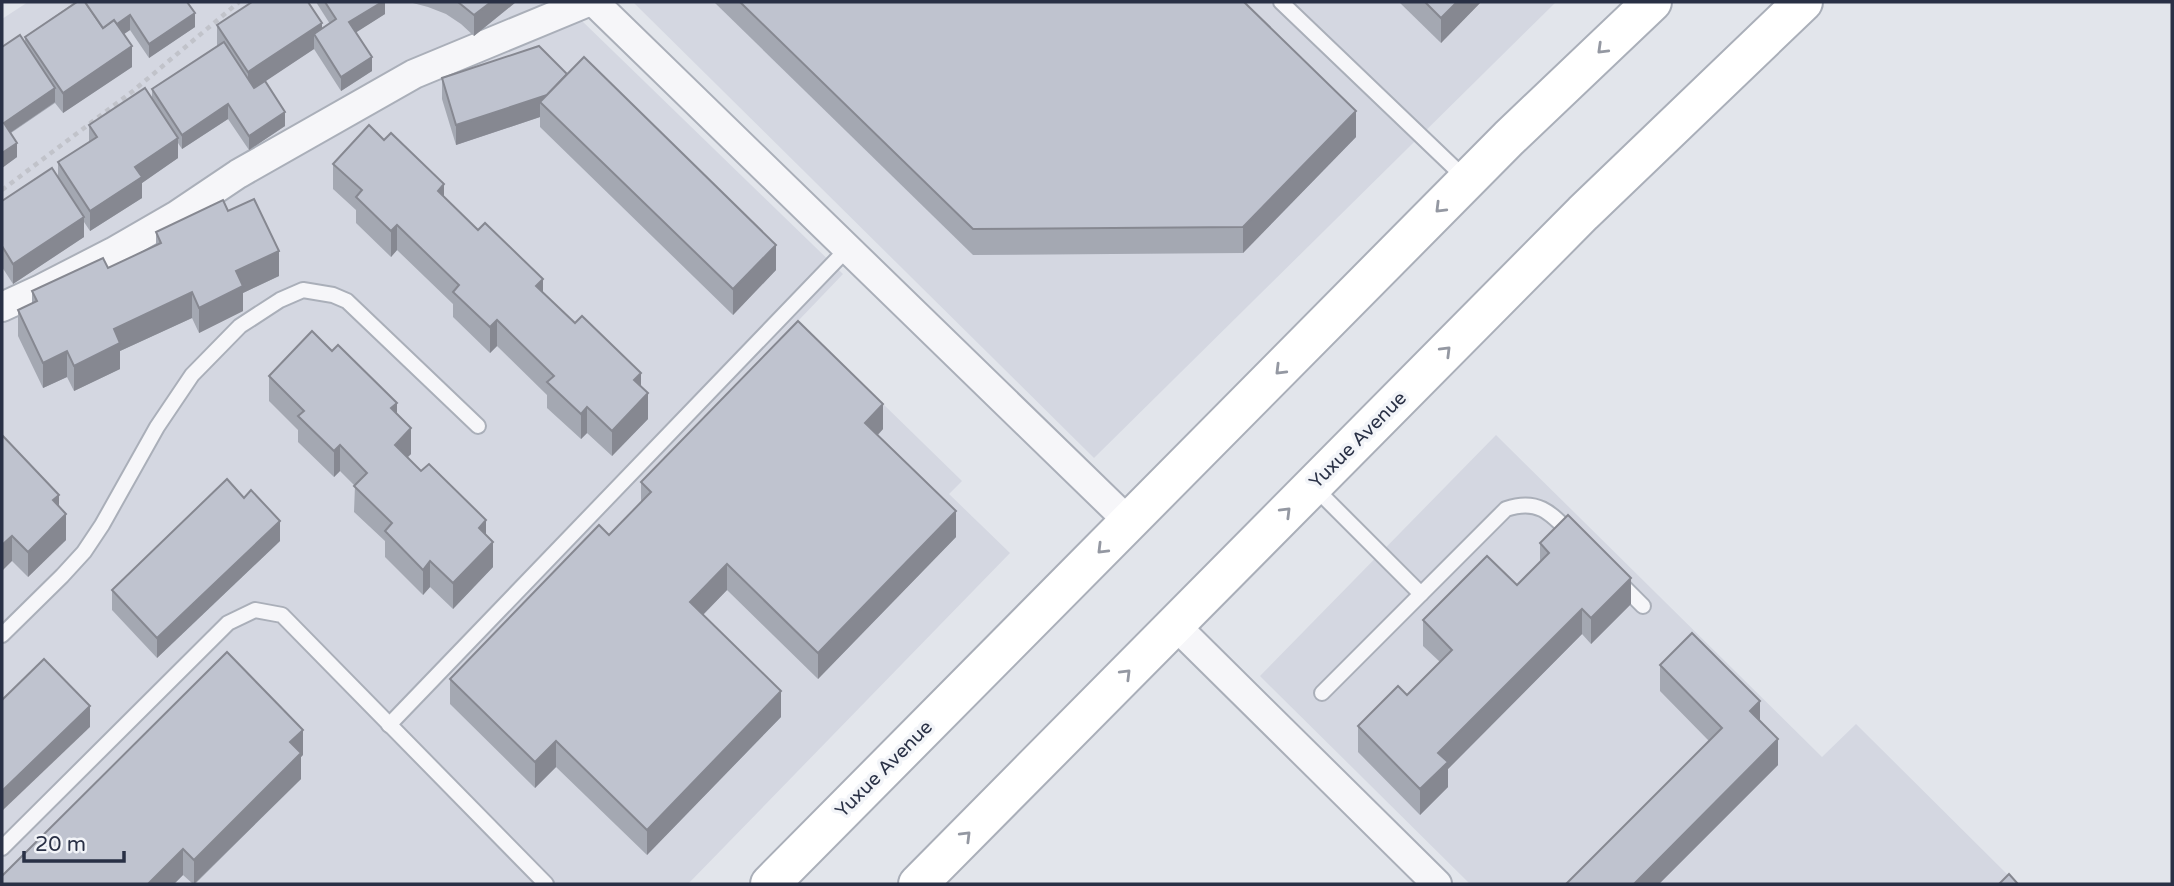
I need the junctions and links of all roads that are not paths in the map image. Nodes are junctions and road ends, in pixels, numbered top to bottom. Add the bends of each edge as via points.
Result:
1 (588, 2) edge
2 (594, 2) edge
3 (1281, 2) edge
4 (1651, 2) edge
5 (1803, 2) edge
6 (1468, 180) junction
7 (847, 249) junction
8 (2, 307) edge
9 (478, 426) dead end
10 (1313, 485) junction
11 (1129, 522) junction
12 (1578, 541) edge
13 (1606, 569) edge
14 (1421, 594) junction
15 (1643, 606) dead end
16 (1175, 625) junction
17 (2, 635) edge
18 (1322, 693) dead end
19 (389, 725) junction
20 (2, 848) edge
21 (546, 884) edge
22 (770, 884) edge
23 (918, 884) edge
24 (1437, 884) edge

1 - 8 street via 414,74 238,174 113,252
2 - 7 street
3 - 6 lane
4 -> 6 main road, Yuxue Avenue
10 -> 5 main road, Yuxue Avenue via 1583,213
6 -> 11 main road, Yuxue Avenue
7 - 11 street
7 - 19 lane
9 - 17 lane via 348,301 303,290 280,300 240,326 192,375 84,552
10 - 14 lane
16 -> 10 main road, Yuxue Avenue
11 -> 22 main road, Yuxue Avenue
12 - 14 lane via 1550,512 1518,504 1506,509
13 - 15 lane
14 - 18 lane
23 -> 16 main road, Yuxue Avenue
16 - 24 street
19 - 20 lane via 282,615 255,610 228,623
19 - 21 lane

